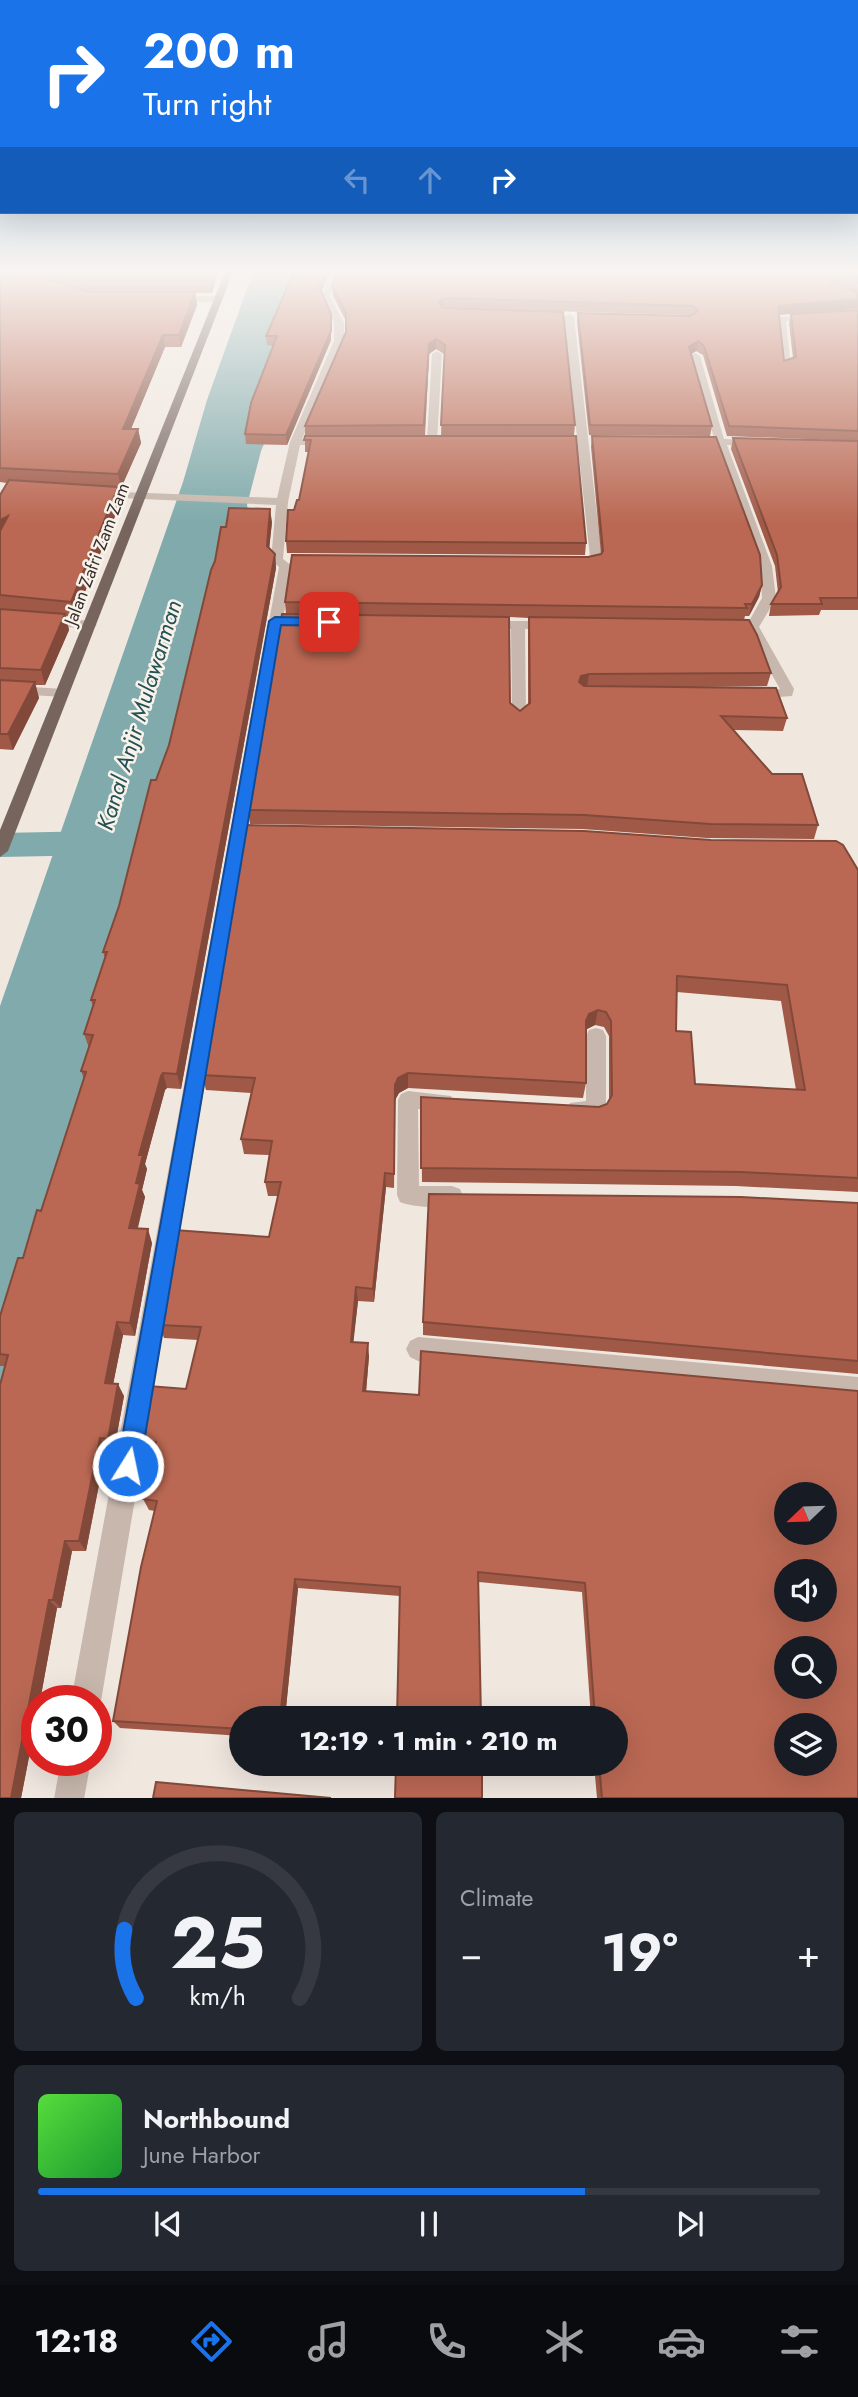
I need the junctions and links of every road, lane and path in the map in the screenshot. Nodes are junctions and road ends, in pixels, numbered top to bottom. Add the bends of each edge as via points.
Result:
1 (196, 356) edge
2 (332, 356) edge
3 (437, 356) edge
4 (573, 356) edge
5 (695, 356) edge
6 (785, 356) edge
7 (786, 367) edge
8 (418, 441) edge
9 (432, 441) junction
10 (446, 441) edge
11 (686, 441) edge
12 (295, 442) junction
13 (336, 442) edge
14 (720, 442) junction
15 (768, 444) edge
16 (85, 494) edge
17 (141, 496) junction
18 (282, 502) junction
19 (277, 560) junction
20 (304, 560) edge
21 (560, 562) edge
22 (0, 617) edge
23 (464, 624) edge
24 (90, 625) junction
25 (518, 625) junction
26 (573, 626) edge
27 (725, 627) edge
28 (752, 627) junction
29 (0, 689) edge
30 (64, 693) junction
31 (734, 695) edge
32 (519, 717) edge
33 (0, 850) edge
34 (596, 1036) dead end
35 (461, 1103) edge
36 (555, 1108) edge
37 (477, 1196) edge
38 (418, 1349) dead end
39 (858, 1389) edge
40 (89, 1685) edge
41 (73, 1776) edge
42 (69, 1798) edge

1 - 17 main road, Jalan Zafri Zam Zam
2 - 12 street
3 - 9 street
4 - 21 street via 595,560
5 - 14 street
6 - 7 street
8 - 9 street
9 - 10 street
11 - 14 street
12 - 13 street
12 - 18 street
14 - 15 street
14 - 28 street via 766,566 769,598
16 - 17 street
17 - 18 street
17 - 24 main road, Jalan Zafri Zam Zam
18 - 19 street
19 - 20 street
19 - 40 street via 286,566 282,621
22 - 24 street
23 - 25 street
24 - 30 main road, Jalan Zafri Zam Zam
25 - 26 street
25 - 32 street
27 - 28 street
28 - 31 street via 787,692
29 - 30 street
30 - 33 main road, Jalan Zafri Zam Zam
34 - 36 street via 596,1110
35 - 37 street via 408,1101 408,1195
38 - 39 street
41 - 42 street

